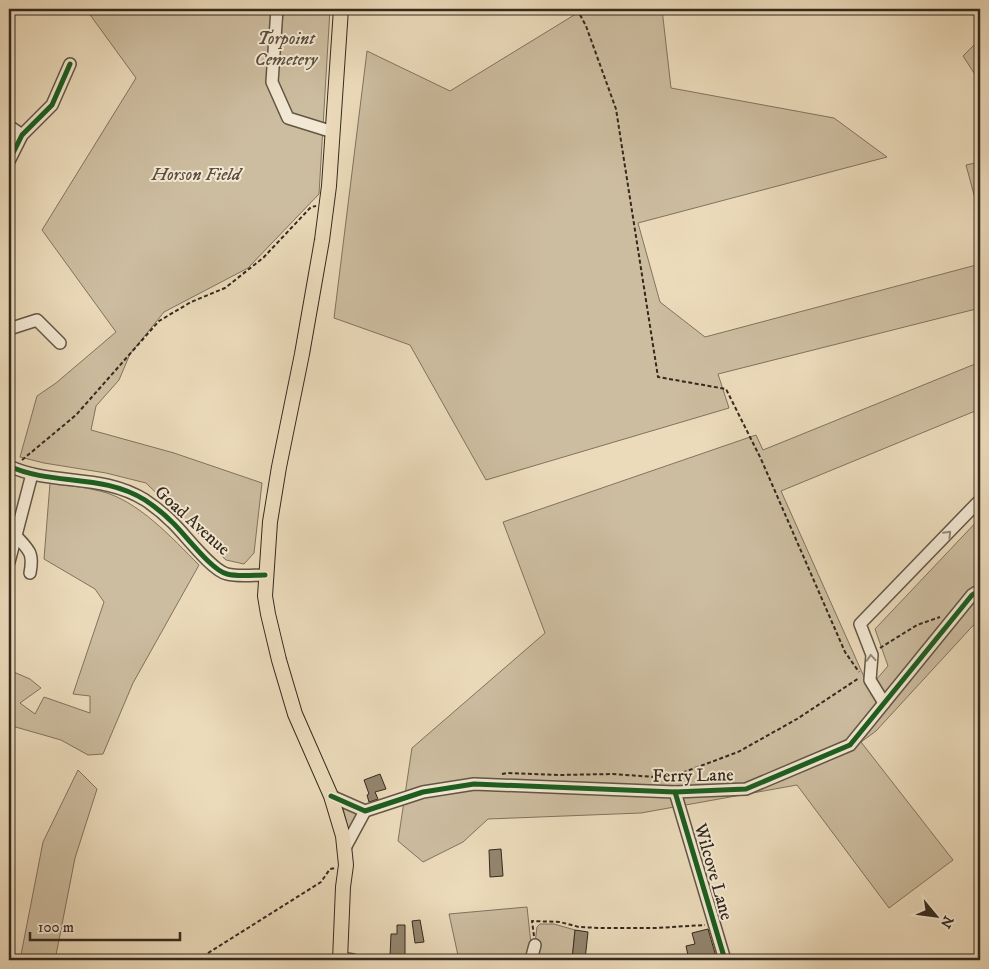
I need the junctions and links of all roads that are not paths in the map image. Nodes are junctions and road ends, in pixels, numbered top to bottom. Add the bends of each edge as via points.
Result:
1 (276, 9) edge
2 (341, 9) edge
3 (70, 64) dead end
4 (9, 126) edge
5 (333, 132) junction
6 (22, 135) junction
7 (9, 161) edge
8 (9, 329) edge
9 (60, 343) dead end
10 (10, 469) edge
11 (32, 474) junction
12 (980, 500) edge
13 (16, 536) junction
14 (9, 562) edge
15 (30, 573) dead end
16 (266, 575) junction
17 (980, 590) edge
18 (884, 703) junction
19 (676, 792) junction
20 (331, 796) junction
21 (365, 811) junction
22 (345, 848) junction
23 (535, 945) road end
24 (344, 959) edge
25 (530, 960) edge
26 (724, 960) edge

1 - 5 street via 272,82 288,118
2 - 5 main road
3 - 6 street via 52,106
4 - 6 street
5 - 16 main road via 322,240 279,467
6 - 7 street
8 - 9 street via 37,320
10 - 11 street, Goad Avenue
11 - 13 street
11 - 16 street, Goad Avenue via 98,482 144,500 170,520 214,567 227,574
18 -> 12 street via 870,680 872,655 860,624
13 - 14 street
13 - 15 street via 32,556
16 - 20 main road via 265,596 279,660 295,714
17 - 18 street, Ferry Lane via 972,595
18 - 19 street, Ferry Lane via 850,745 746,789
19 - 21 street, Ferry Lane via 474,784 423,792
19 - 26 street, Wilcove Lane
20 - 21 street
20 - 22 main road
21 - 22 street
22 - 24 main road
23 - 25 street

